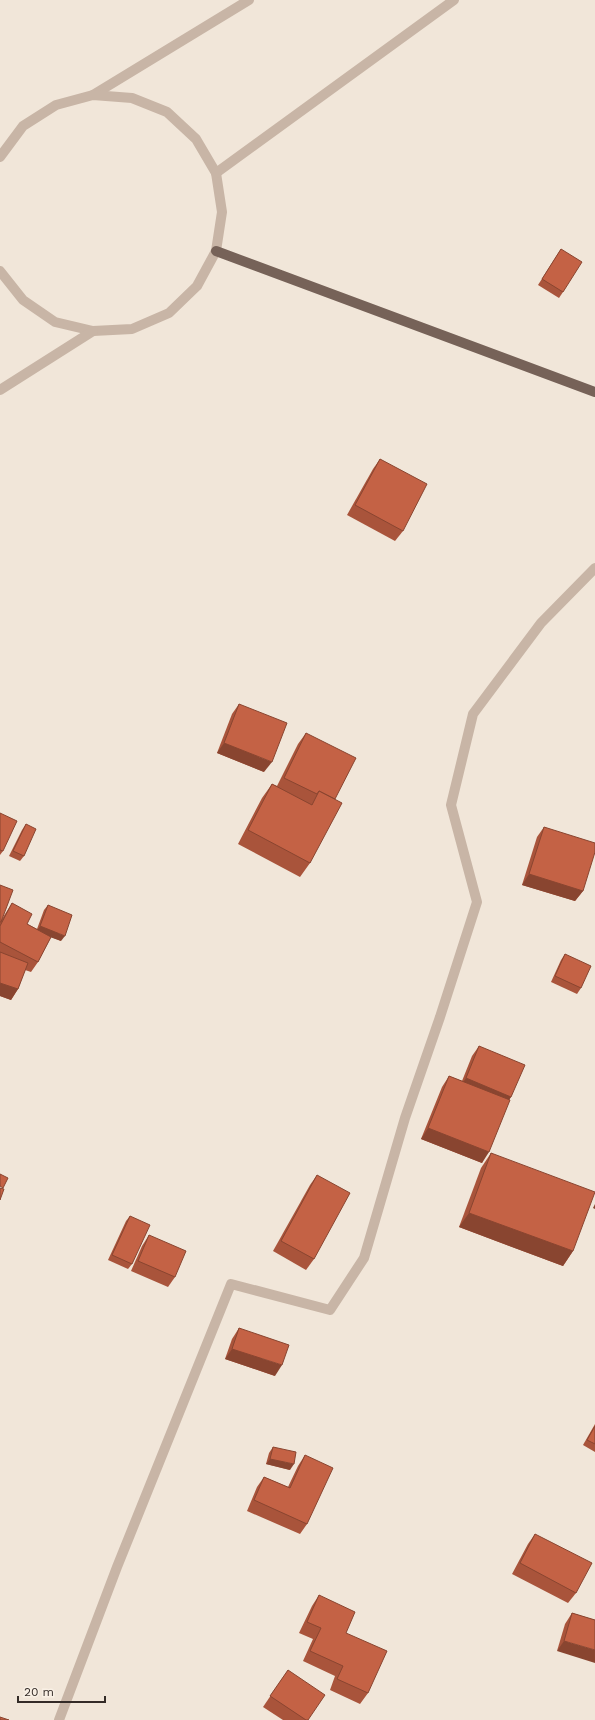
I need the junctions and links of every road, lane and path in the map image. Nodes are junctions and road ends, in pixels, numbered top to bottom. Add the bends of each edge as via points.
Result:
1 (249, 0) edge
2 (454, 0) edge
3 (93, 95) junction
4 (0, 157) edge
5 (216, 173) junction
6 (216, 251) junction
7 (0, 271) edge
8 (93, 332) junction
9 (0, 390) edge
10 (595, 392) edge
11 (595, 568) edge
12 (59, 1720) edge

1 - 3 street
2 - 5 street
3 - 4 street via 56,105 23,126
3 - 5 street via 132,98 167,112 196,139
5 - 6 street via 222,212
6 - 8 street via 198,286 169,312 132,329
6 - 10 main road
7 - 8 street via 23,300 55,322
8 - 9 street
11 - 12 street via 541,623 473,714 451,805 476,902 405,1118 364,1258 330,1310 231,1284 117,1567

